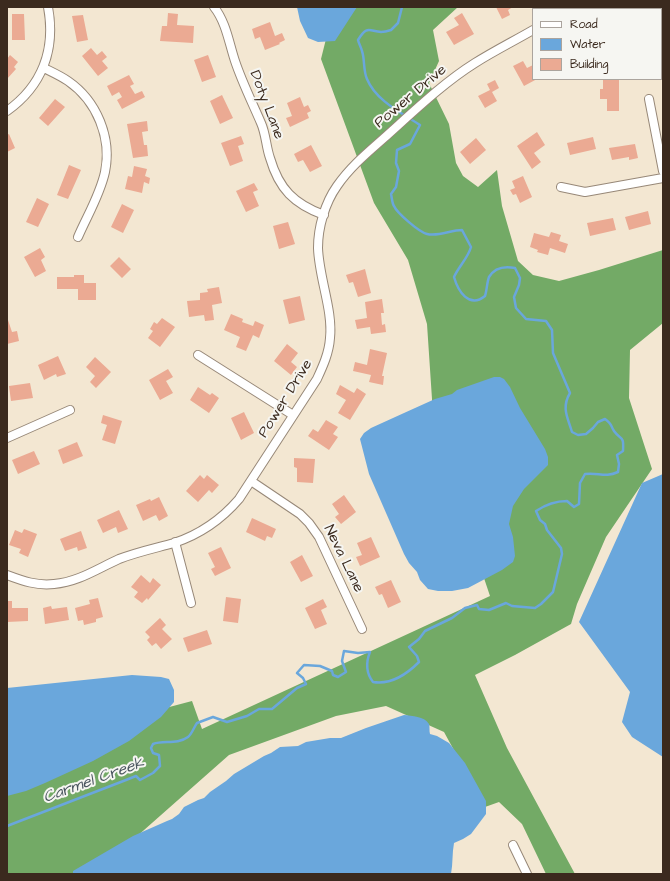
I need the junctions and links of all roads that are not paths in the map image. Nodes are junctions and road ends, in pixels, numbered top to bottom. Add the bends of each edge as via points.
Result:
1 (48, 7) edge
2 (214, 7) edge
3 (532, 31) edge
4 (44, 68) junction
5 (649, 99) dead end
6 (7, 111) edge
7 (663, 171) edge
8 (663, 178) edge
9 (561, 187) dead end
10 (324, 215) junction
11 (78, 237) dead end
12 (198, 355) dead end
13 (70, 410) dead end
14 (292, 415) junction
15 (7, 438) edge
16 (251, 481) junction
17 (175, 542) junction
18 (7, 576) edge
19 (191, 603) dead end
20 (362, 629) dead end
21 (513, 845) dead end
22 (527, 874) edge

1 - 4 street via 50,39
2 - 10 street, Doty Lane via 222,20 237,67 262,124 276,176 296,202
3 - 10 street, Power Drive via 475,63 389,134 345,174
4 - 6 street via 18,104
4 - 11 street via 78,89 100,120 105,135 105,172
5 - 7 street
8 - 9 street via 585,192
10 - 14 street, Power Drive via 318,248 330,338 326,358 317,378
12 - 14 street
13 - 15 street
14 - 16 street, Power Drive
16 - 17 street, Power Drive via 239,499 220,519 209,527
16 - 20 street, Neva Lane via 310,523 320,537
17 - 18 street, Power Drive via 132,554 67,582 37,584
17 - 19 street
21 - 22 street

